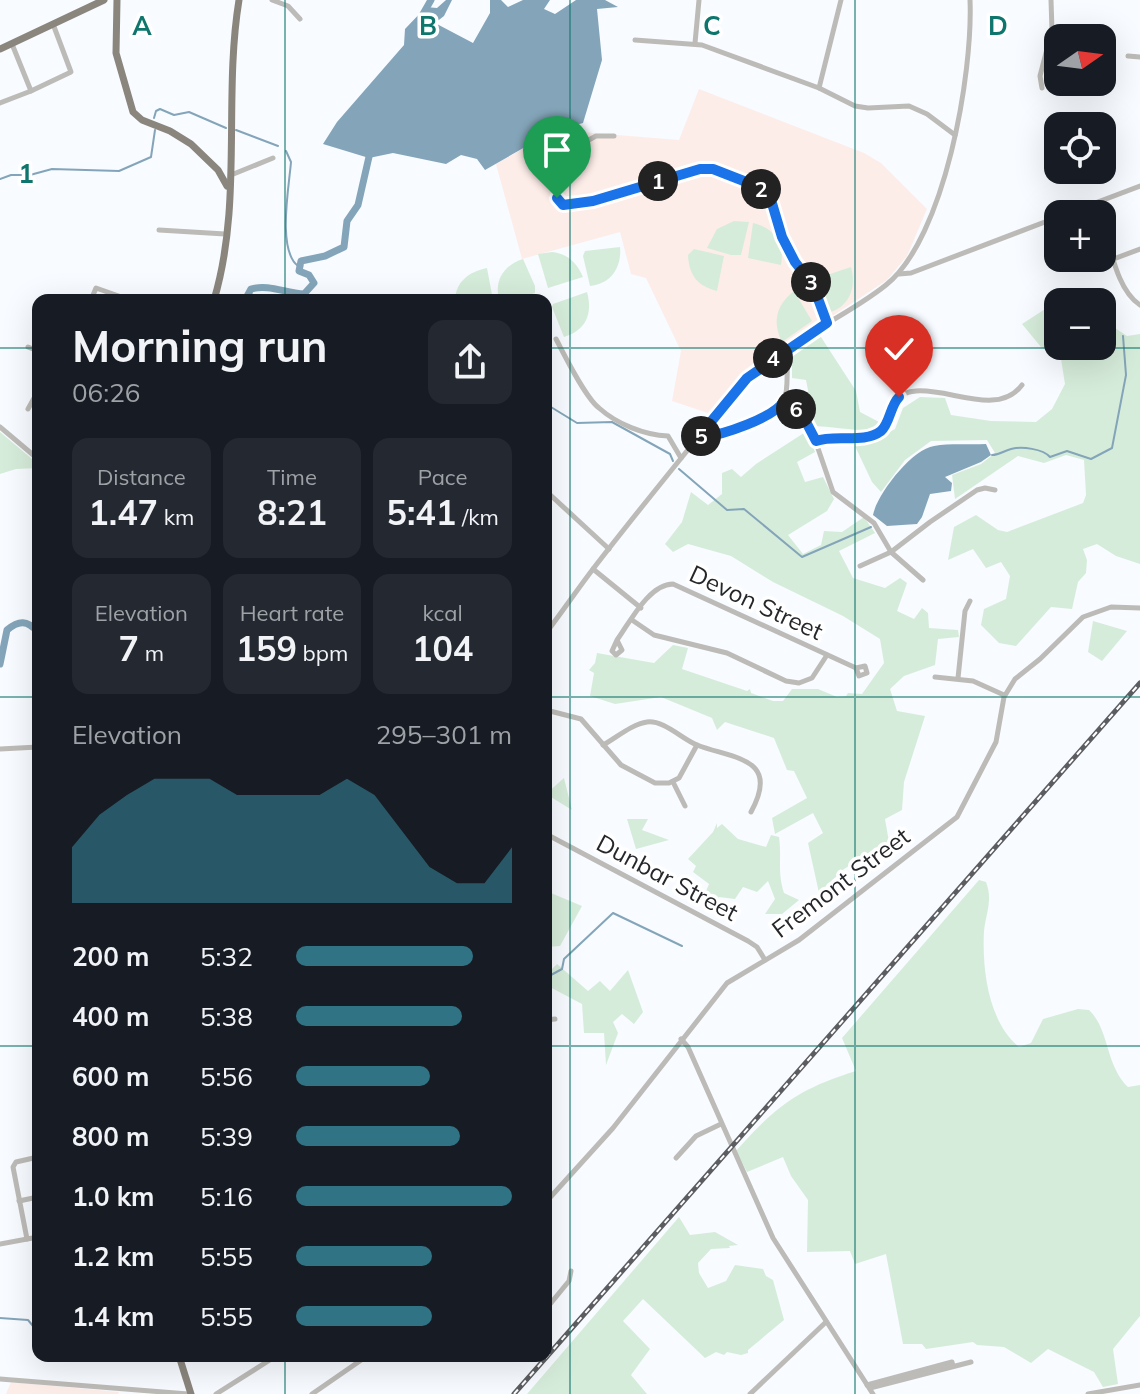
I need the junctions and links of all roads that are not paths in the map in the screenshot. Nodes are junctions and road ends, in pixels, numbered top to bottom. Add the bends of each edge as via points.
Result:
1 (104, 0) edge
2 (117, 0) edge
3 (239, 0) edge
4 (272, 0) edge
5 (699, 0) edge
6 (841, 0) edge
7 (970, 0) edge
8 (1051, 0) edge
9 (300, 19) dead end
10 (53, 24) junction
11 (1052, 24) edge
12 (635, 40) dead end
13 (695, 43) junction
14 (12, 44) junction
15 (0, 49) edge
16 (1128, 56) dead end
17 (1140, 57) edge
18 (1044, 61) edge
19 (819, 88) junction
20 (1042, 88) dead end
21 (31, 91) junction
22 (0, 103) edge
23 (955, 135) junction
24 (614, 136) dead end
25 (273, 158) dead end
26 (230, 175) junction
27 (1140, 186) edge
28 (229, 190) junction
29 (1103, 200) edge
30 (1044, 222) edge
31 (159, 230) dead end
32 (225, 234) junction
33 (1140, 249) edge
34 (1116, 258) edge
35 (1116, 269) edge
36 (898, 274) junction
37 (94, 294) edge
38 (113, 294) edge
39 (216, 294) edge
40 (1140, 305) edge
41 (827, 323) junction
42 (556, 339) dead end
43 (28, 347) dead end
44 (32, 349) edge
45 (788, 357) dead end
46 (1022, 385) dead end
47 (784, 401) junction
48 (32, 402) edge
49 (28, 409) dead end
50 (0, 427) edge
51 (700, 435) junction
52 (816, 441) junction
53 (32, 454) edge
54 (681, 458) junction
55 (995, 490) dead end
56 (552, 497) edge
57 (609, 549) junction
58 (891, 552) junction
59 (860, 566) dead end
60 (593, 569) junction
61 (923, 580) dead end
62 (970, 601) dead end
63 (641, 608) junction
64 (1140, 608) edge
65 (632, 620) junction
66 (552, 624) edge
67 (617, 640) dead end
68 (827, 655) junction
69 (856, 668) dead end
70 (935, 677) dead end
71 (958, 678) junction
72 (1004, 695) junction
73 (552, 712) edge
74 (603, 745) junction
75 (697, 745) junction
76 (32, 747) edge
77 (0, 749) edge
78 (673, 782) junction
79 (685, 806) dead end
80 (751, 812) dead end
81 (552, 837) edge
82 (765, 960) junction
83 (552, 1019) edge
84 (555, 1019) dead end
85 (681, 1039) junction
86 (721, 1124) junction
87 (32, 1158) edge
88 (676, 1158) dead end
89 (552, 1195) edge
90 (32, 1198) edge
91 (19, 1201) junction
92 (32, 1238) edge
93 (27, 1239) junction
94 (0, 1244) edge
95 (571, 1271) dead end
96 (552, 1302) edge
97 (826, 1322) junction
98 (181, 1362) edge
99 (267, 1362) edge
100 (353, 1362) edge
101 (359, 1362) edge
102 (971, 1362) dead end
103 (355, 1365) junction
104 (953, 1366) junction
105 (0, 1379) edge
106 (1140, 1385) edge
107 (870, 1389) edge
108 (190, 1394) edge
109 (216, 1394) edge
110 (312, 1394) edge
111 (750, 1394) edge
112 (1088, 1394) edge

1 - 10 main road
2 - 28 main road via 116,53 133,112 191,144 218,170
3 - 26 main road
4 - 9 street via 288,6
5 - 13 street
6 - 19 street
7 - 23 street via 969,53
8 - 11 street
10 - 14 main road
10 - 21 street via 71,72
12 - 13 street
13 - 19 street
14 - 15 main road
14 - 21 street
16 - 17 street
18 - 20 street
19 - 23 street via 862,107 909,106
21 - 22 street
23 - 36 street via 944,182
24 - 41 street via 596,136 556,158 557,198 563,205 708,169 761,189 771,200 795,262 813,285
25 - 26 street
26 - 28 main road
27 - 29 street
28 - 32 main road
30 - 36 street
31 - 32 street
32 - 39 main road
33 - 34 street
35 - 40 street
36 - 41 street
37 - 38 street via 96,288
41 - 51 street via 747,378
42 - 54 street via 596,406 648,434 668,436
43 - 44 street
45 - 47 street
46 - 52 street via 1015,394 995,401 907,392 893,403 884,428 873,435
47 - 51 street via 764,419 706,438
47 - 52 street via 804,418
48 - 49 street
50 - 53 street
51 - 54 street
52 - 58 street via 831,489 874,523
54 - 57 street
55 - 58 street via 977,490
56 - 57 street
57 - 60 street
58 - 59 street
58 - 61 street
60 - 63 street
60 - 66 street
62 - 71 street
63 - 65 street, Devon Street
63 - 68 street, Devon Street via 661,585 679,585
64 - 72 street via 1111,607 1080,618 1010,683
65 - 67 street, Devon Street
65 - 68 street via 654,635 727,653 793,683 812,678
68 - 69 street, Devon Street
70 - 71 street
71 - 72 street
72 - 82 street, Fremont Street via 996,742 956,819 799,940
73 - 74 street via 581,719
74 - 75 street via 647,722
74 - 78 street via 627,770 655,783
75 - 78 street via 685,771
75 - 80 street via 754,765 761,789
76 - 77 street
78 - 79 street
81 - 82 street, Dunbar Street via 754,945
82 - 85 street, Fremont Street via 724,985
83 - 84 street
85 - 86 street
85 - 89 street, Fremont Street via 613,1128
86 - 88 street via 696,1136
86 - 97 street via 771,1235
87 - 91 street via 14,1163
90 - 91 street
91 - 93 street
92 - 93 street
93 - 94 street
95 - 96 street
97 - 107 street
97 - 111 street
98 - 108 main road
99 - 109 street
100 - 103 street
101 - 103 street
102 - 104 street
103 - 110 street
104 - 107 street
104 - 107 street via 952,1362
105 - 108 street
106 - 112 street

